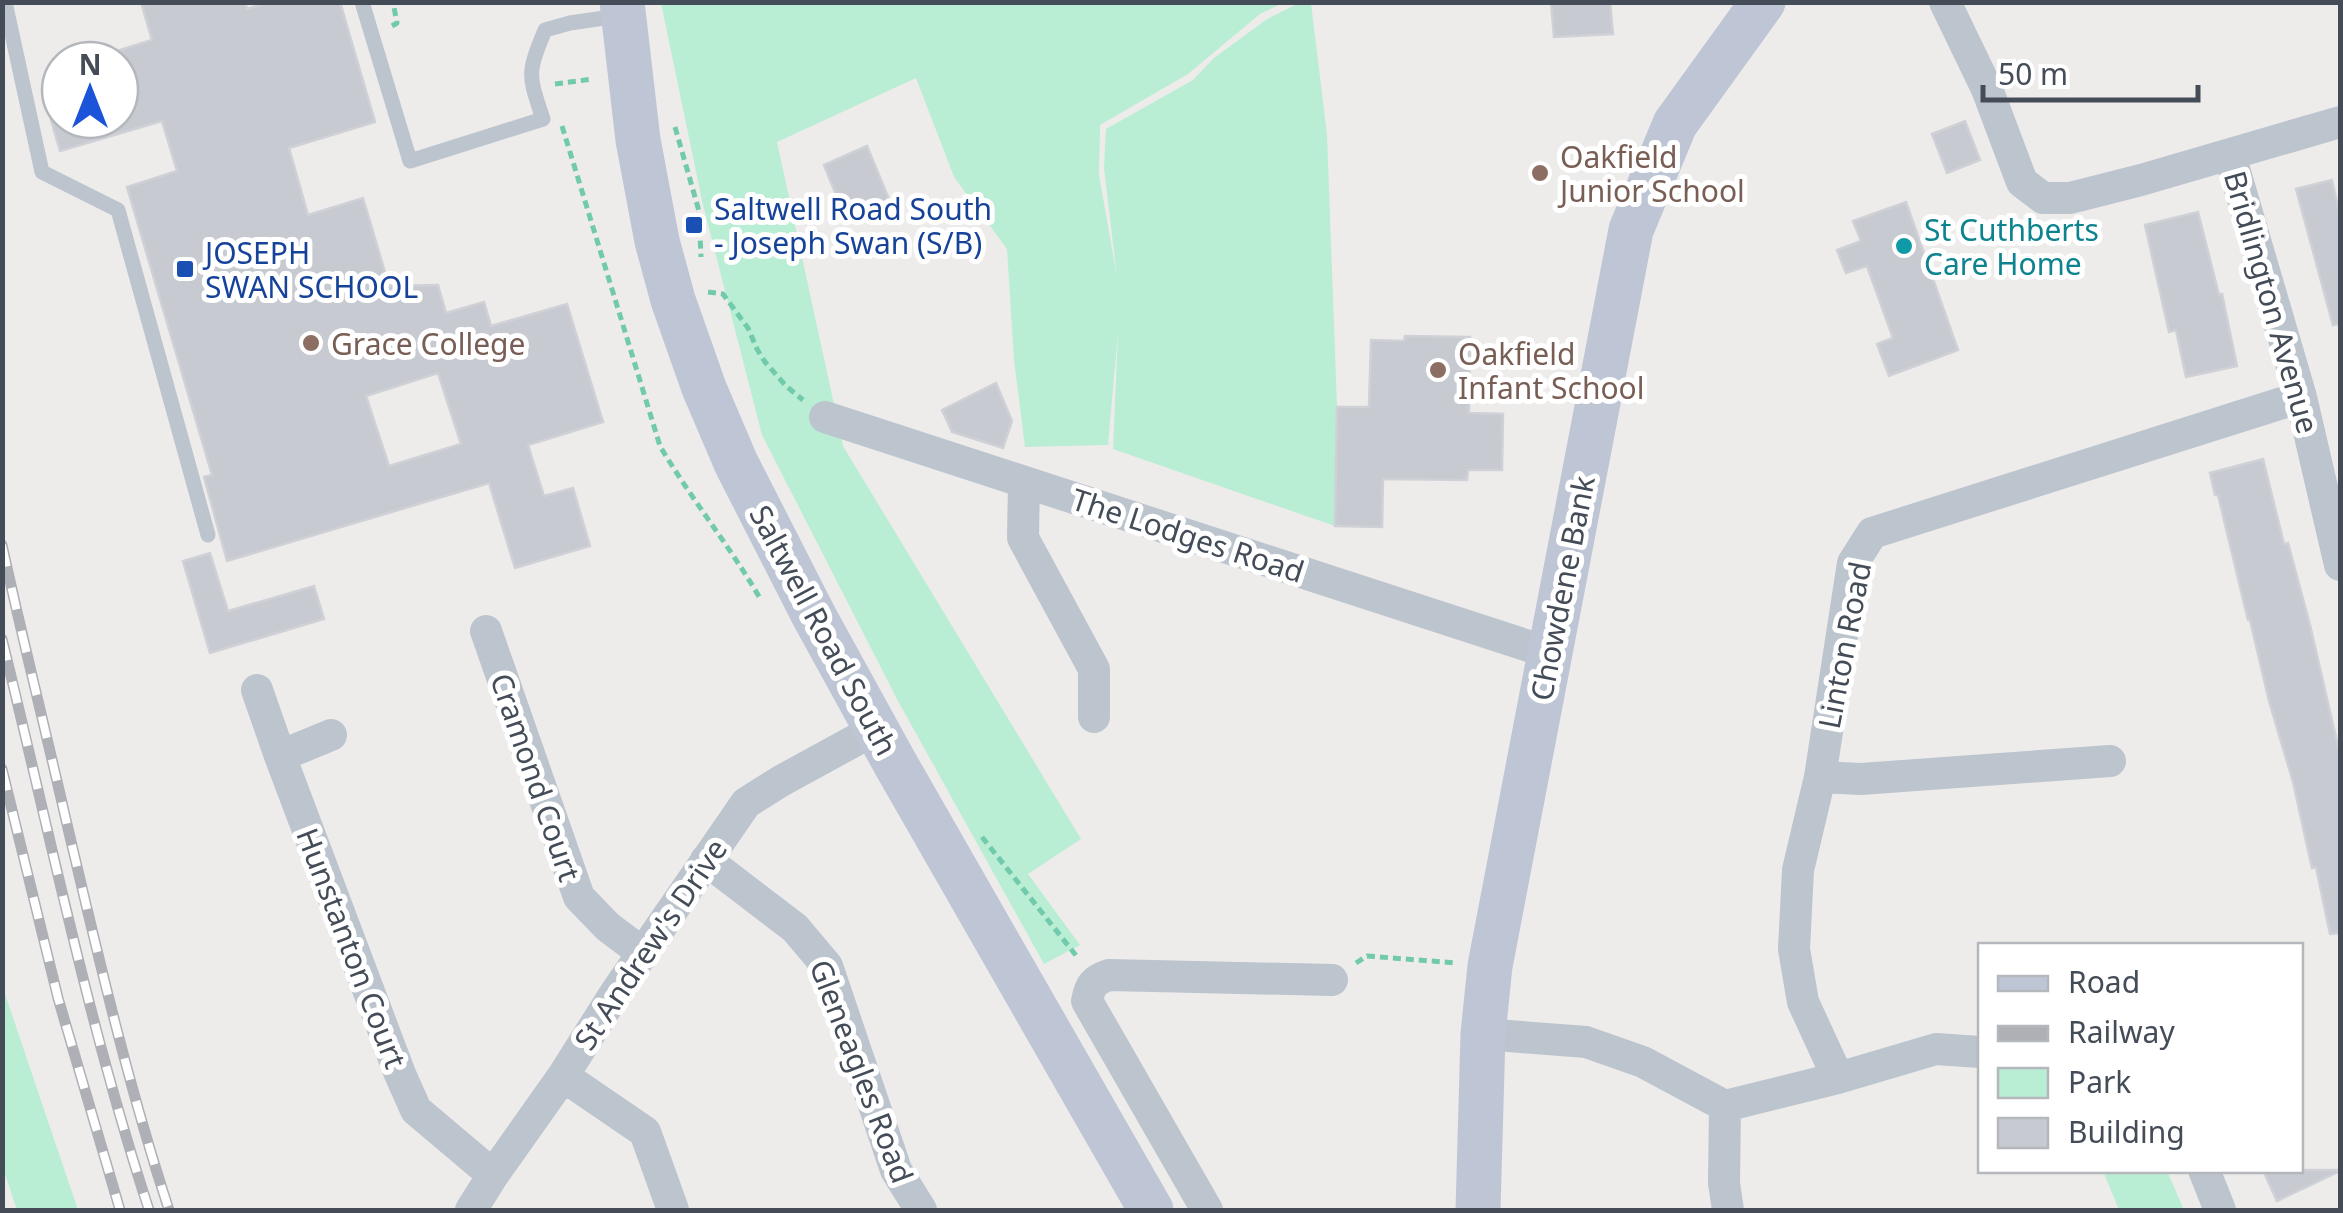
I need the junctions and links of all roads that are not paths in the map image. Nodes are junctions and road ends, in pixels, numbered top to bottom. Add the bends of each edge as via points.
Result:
1 (4, 2) edge
2 (362, 2) edge
3 (1763, 2) edge
4 (1945, 2) edge
5 (622, 9) edge
6 (2340, 122) edge
7 (2230, 155) junction
8 (2301, 397) junction
9 (825, 417) road end
10 (1024, 482) junction
11 (208, 535) dead end
12 (2340, 565) edge
13 (486, 631) dead end
14 (1550, 653) junction
15 (257, 690) dead end
16 (1094, 717) dead end
17 (876, 729) junction
18 (331, 734) dead end
19 (280, 756) junction
20 (2110, 761) dead end
21 (1820, 777) junction
22 (706, 860) junction
23 (644, 954) junction
24 (1332, 980) road end
25 (1483, 1034) junction
26 (1978, 1052) edge
27 (563, 1076) junction
28 (1838, 1078) junction
29 (1725, 1106) junction
30 (2205, 1173) edge
31 (493, 1174) junction
32 (471, 1210) edge
33 (673, 1210) edge
34 (921, 1210) edge
35 (1150, 1210) edge
36 (1207, 1210) edge
37 (1478, 1210) edge
38 (1728, 1210) edge
39 (2220, 1210) edge

1 - 11 lane via 42,172 118,210
2 - 5 lane via 410,161 544,119 530,67 545,30
3 - 14 street, Chowdene Bank via 1674,124 1631,230
4 - 7 street via 2022,182 2043,198 2070,198
5 - 17 street, Saltwell Road South via 657,241 704,388 736,463
6 - 7 street
7 - 8 street, Bridlington Avenue
8 - 12 street, Bridlington Avenue
8 - 21 street, Linton Road via 1872,534 1854,563
9 - 10 street, The Lodges Road
10 - 14 street, The Lodges Road
10 - 16 street via 1023,538 1094,668
13 - 23 street, Cramond Court via 579,898
14 - 25 street, Chowdene Bank
15 - 19 street, Hunstanton Court
17 - 22 street, St Andrew's Drive via 746,803
17 - 35 street, Saltwell Road South
18 - 19 street
19 - 31 street, Hunstanton Court via 416,1110
20 - 21 street
21 - 28 street, Linton Road via 1798,870 1794,948 1803,1002
22 - 23 street, St Andrew's Drive
22 - 34 street, Gleneagles Road via 795,928 827,966 896,1170
23 - 27 street, St Andrew's Drive
24 - 36 street via 1108,975 1089,989 1088,1001
25 - 29 street via 1586,1042 1642,1062
25 - 37 street, Chowdene Bank
26 - 28 street via 1936,1049
27 - 31 street, St Andrew's Drive
27 - 33 street via 645,1132
28 - 29 street
29 - 38 street
30 - 39 street
31 - 32 street, St Andrew's Drive

